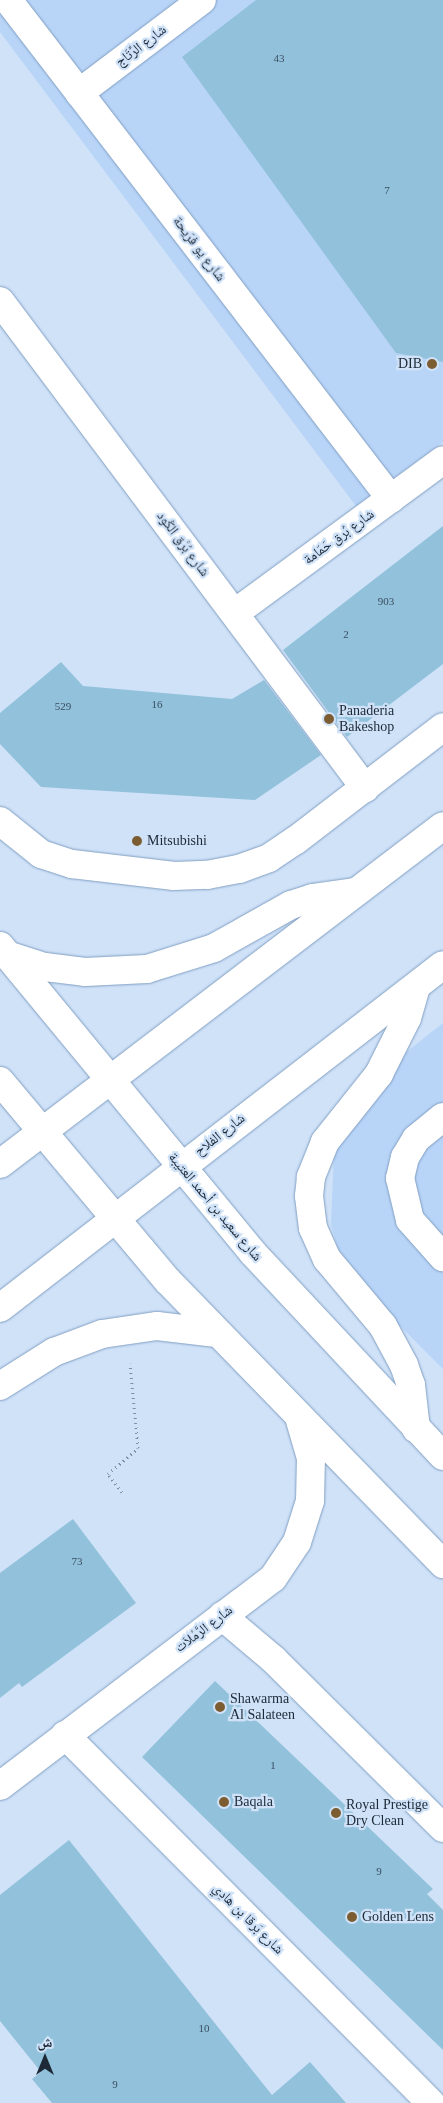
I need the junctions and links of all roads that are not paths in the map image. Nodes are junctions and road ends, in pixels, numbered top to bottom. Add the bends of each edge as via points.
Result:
1 (8, 0) edge
2 (202, 0) edge
3 (80, 93) junction
4 (0, 301) edge
5 (443, 460) edge
6 (391, 498) junction
7 (235, 613) junction
8 (443, 727) edge
9 (365, 788) junction
10 (0, 822) edge
11 (443, 826) edge
12 (357, 892) junction
13 (4, 951) edge
14 (443, 965) edge
15 (416, 987) junction
16 (111, 1080) junction
17 (0, 1082) edge
18 (443, 1117) edge
19 (41, 1134) junction
20 (0, 1164) edge
21 (181, 1166) junction
22 (114, 1218) junction
23 (443, 1257) edge
24 (0, 1308) edge
25 (216, 1333) junction
26 (0, 1386) edge
27 (299, 1417) junction
28 (416, 1429) junction
29 (443, 1456) edge
30 (443, 1564) edge
31 (222, 1616) junction
32 (65, 1735) junction
33 (0, 1786) edge
34 (443, 1828) edge
35 (431, 2103) edge

1 - 3 main road, شارع يو فرَيحة
2 - 3 main road, شارع الرِّتَاج
3 - 6 main road, شارع يو فرَيحة
4 - 7 main road, شارع بُرْق الكُود
5 - 6 main road, شارع بُرق حَمَامة
6 - 7 main road, شارع بُرق حَمَامة
7 - 9 main road, شارع بُرْق الكُود
8 - 9 main road
9 - 10 main road via 269,858 239,869 207,875 174,876 72,864 41,854
11 - 12 main road
12 - 13 main road via 312,898 291,905 214,948 148,969 84,972 45,967
12 - 16 main road
13 - 16 main road, شارع سعيد بن أحمد العتيبة
14 - 15 main road, شارع الفلاح
15 - 21 main road, شارع الفلاح
15 - 28 main road via 408,1018 391,1053 321,1150 309,1196 313,1228 327,1259 383,1326 404,1364 411,1385
16 - 19 main road
16 - 21 main road, شارع سعيد بن أحمد العتيبة
17 - 19 main road
18 - 23 main road via 416,1139 405,1157 400,1178 410,1220
19 - 20 main road
19 - 22 main road
21 - 22 main road, شارع الفلاح
21 - 28 main road, شارع سعيد بن أحمد العتيبة via 253,1253
22 - 24 main road, شارع الفلاح
22 - 25 main road
25 - 26 main road via 157,1326 102,1334 54,1352
25 - 27 main road
27 - 30 main road
27 - 31 main road, شارع الرَّمْلاَت via 312,1458 310,1501 297,1542 273,1578
28 - 29 main road, شارع سعيد بن أحمد العتيبة
31 - 32 main road, شارع الرَّمْلاَت
31 - 34 main road via 269,1655
32 - 33 main road, شارع الرَّمْلاَت
32 - 35 main road, شارع بَرقا بن هادِي

